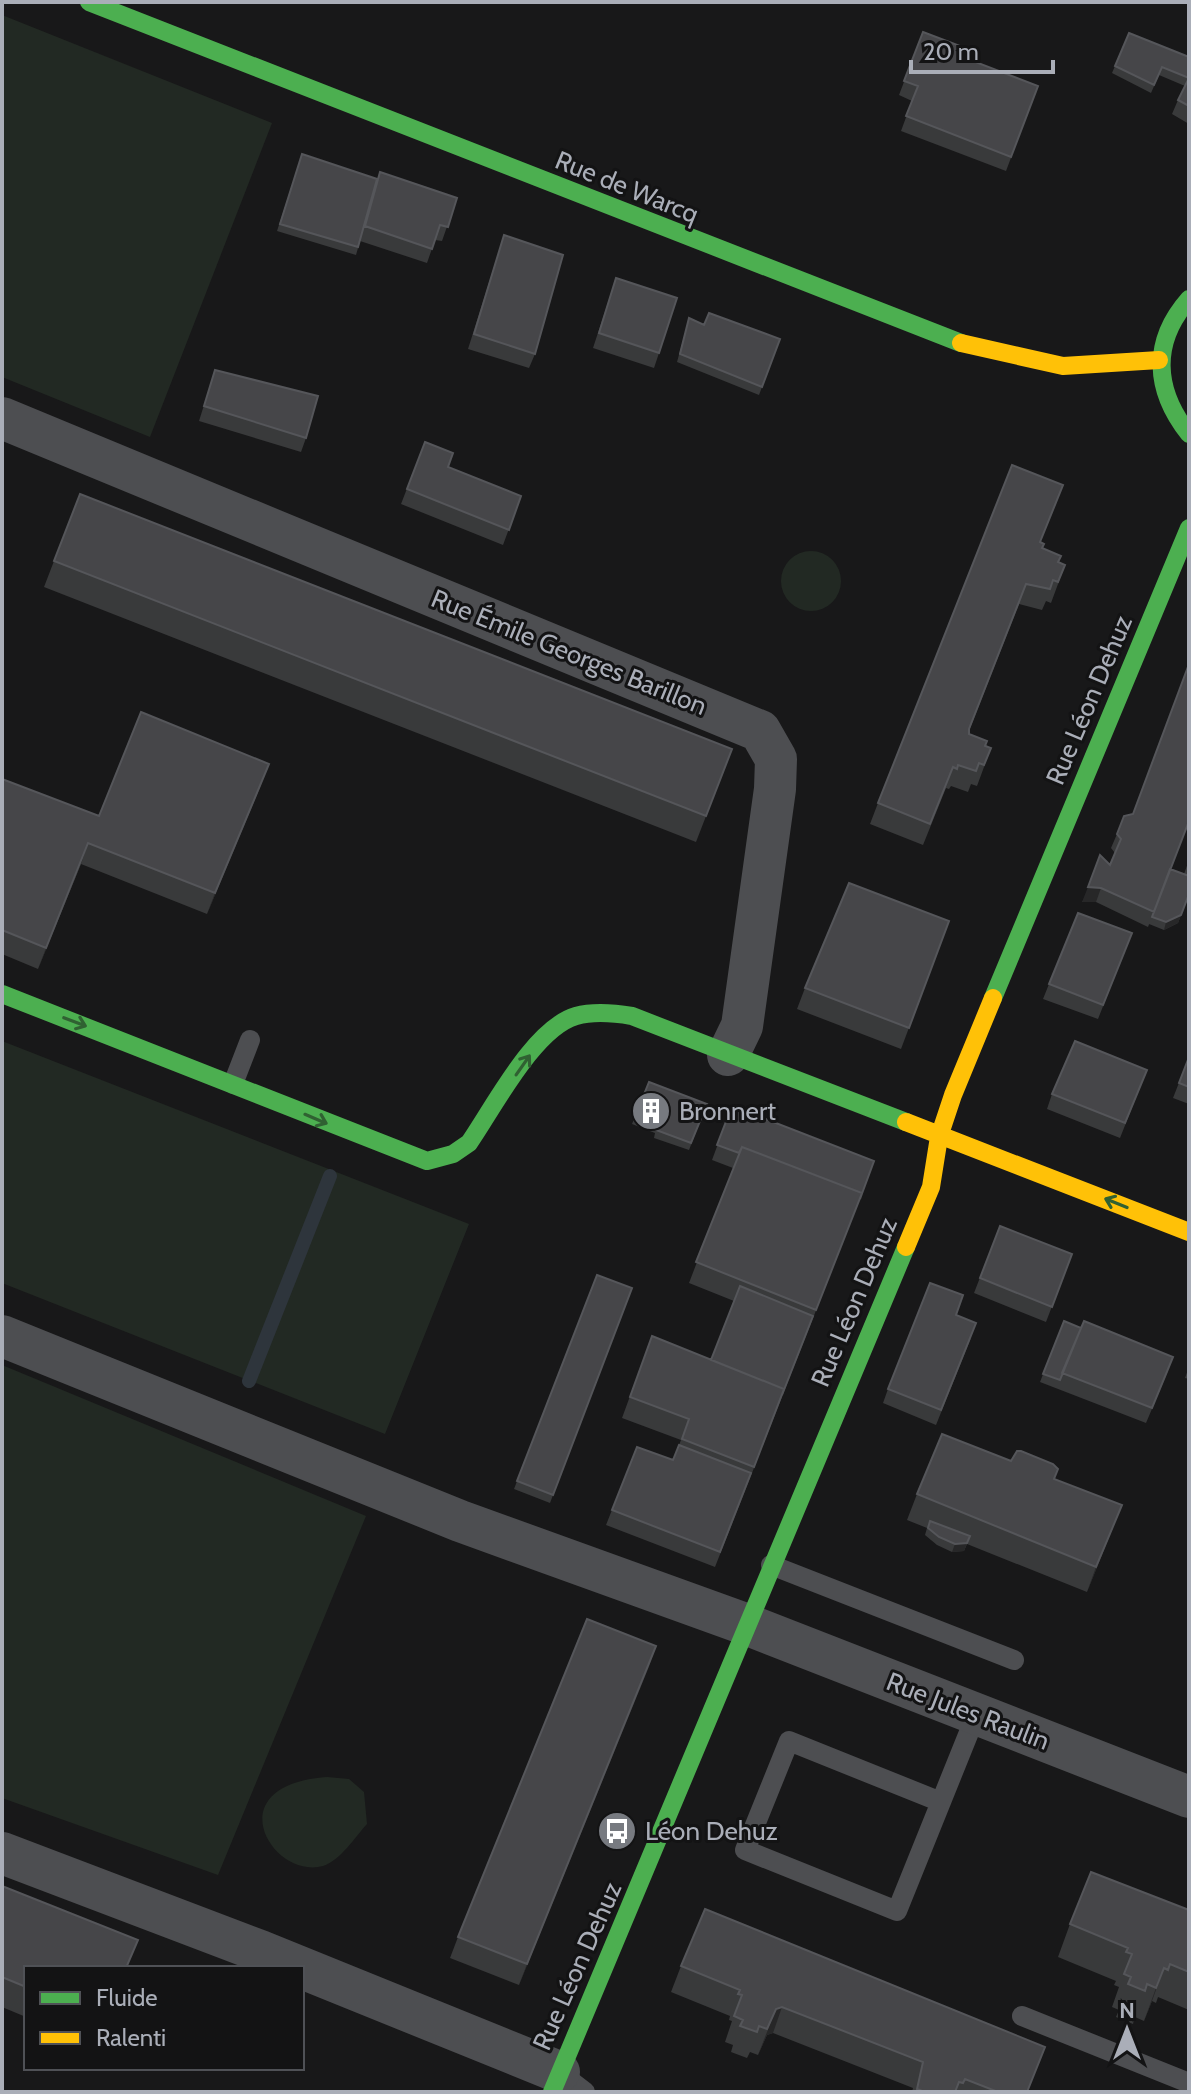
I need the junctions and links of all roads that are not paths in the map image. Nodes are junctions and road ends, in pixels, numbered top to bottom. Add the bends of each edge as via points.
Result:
1 (89, 2) edge
2 (1189, 299) edge
3 (1159, 360) junction
4 (2, 418) edge
5 (1189, 434) edge
6 (1189, 528) edge
7 (2, 994) edge
8 (250, 1040) dead end
9 (728, 1055) junction
10 (233, 1084) junction
11 (939, 1137) junction
12 (1189, 1232) edge
13 (2, 1336) edge
14 (771, 1565) junction
15 (748, 1625) junction
16 (1014, 1660) dead end
17 (976, 1715) junction
18 (1189, 1797) edge
19 (941, 1802) junction
20 (2, 1853) edge
21 (294, 1966) edge
22 (304, 1970) edge
23 (1022, 2016) dead end
24 (1189, 2083) edge
25 (565, 2085) edge

1 - 3 street, Rue de Warcq via 915,328 1063,366
2 - 3 street via 1165,333
3 - 5 street via 1162,390 1174,418
4 - 9 street, Rue Émile Georges Barillon via 760,731 776,759 775,789 742,1026
6 - 11 street, Rue Léon Dehuz
7 -> 10 street
8 - 10 lane
10 -> 9 street via 427,1161 469,1143 545,1033 561,1019 591,1011 632,1016
9 - 11 street
12 -> 11 street
11 - 14 street, Rue Léon Dehuz via 931,1187
13 - 15 street, Rue Jules Raulin via 460,1521
14 - 15 street, Rue Léon Dehuz
14 - 16 lane
15 - 17 street, Rue Jules Raulin
15 - 25 street, Rue Léon Dehuz via 582,2028
17 - 18 street, Rue Jules Raulin
17 - 19 lane
19 - 19 lane via 897,1911 745,1850 789,1741
20 - 21 street
22 - 25 street
23 - 24 lane

